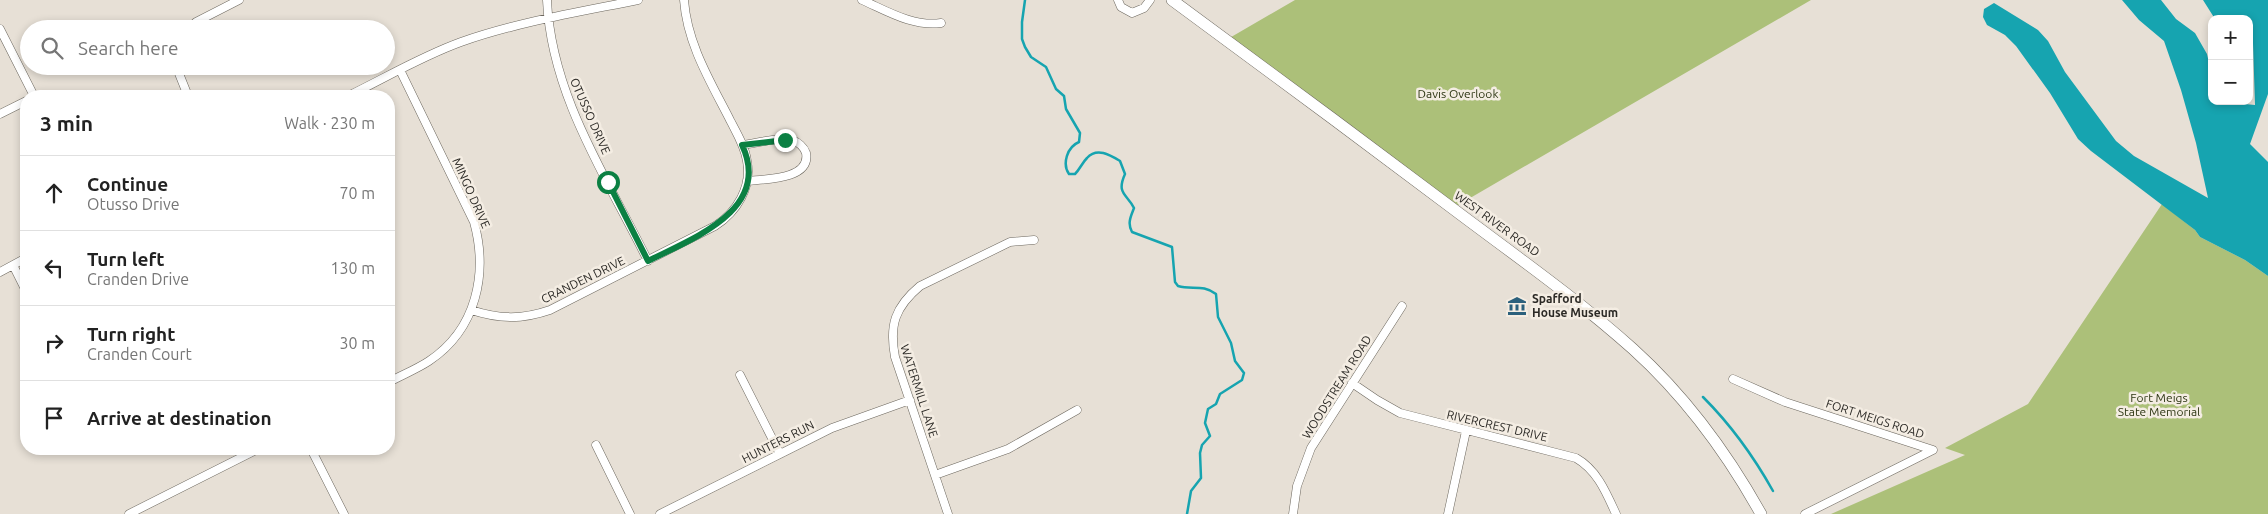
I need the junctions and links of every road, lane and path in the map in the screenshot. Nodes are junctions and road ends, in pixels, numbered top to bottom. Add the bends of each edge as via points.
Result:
1 (239, 0) edge
2 (547, 0) edge
3 (638, 0) edge
4 (684, 0) edge
5 (862, 0) edge
6 (1118, 0) edge
7 (1150, 0) edge
8 (1172, 0) edge
9 (548, 19) junction
10 (200, 20) edge
11 (941, 23) dead end
12 (0, 29) edge
13 (20, 68) edge
14 (400, 70) junction
15 (395, 72) edge
16 (23, 75) edge
17 (180, 75) edge
18 (390, 75) edge
19 (31, 90) edge
20 (186, 90) edge
21 (360, 90) edge
22 (20, 104) edge
23 (0, 114) edge
24 (742, 145) junction
25 (747, 181) junction
26 (1034, 240) dead end
27 (20, 261) edge
28 (648, 261) junction
29 (12, 265) junction
30 (0, 272) edge
31 (20, 280) edge
32 (1402, 306) dead end
33 (471, 310) junction
34 (740, 374) dead end
35 (395, 379) edge
36 (1733, 379) dead end
37 (1352, 382) junction
38 (910, 400) junction
39 (1077, 410) dead end
40 (1466, 431) junction
41 (596, 445) dead end
42 (780, 454) junction
43 (246, 455) edge
44 (314, 455) edge
45 (935, 476) junction
46 (128, 514) edge
47 (344, 514) edge
48 (630, 514) edge
49 (660, 514) edge
50 (948, 514) edge
51 (1292, 514) edge
52 (1448, 514) edge
53 (1616, 514) edge
54 (1762, 514) edge
55 (1806, 514) edge

1 - 10 street
2 - 9 street, OTUSSO DRIVE
3 - 9 street
4 - 24 street, CRANDEN DRIVE via 689,31
5 - 11 street via 917,22
6 - 7 street via 1121,7 1132,13 1144,8
8 - 54 main road, WEST RIVER ROAD via 1561,288 1634,350 1708,431
9 - 14 street via 484,34
9 - 28 street, OTUSSO DRIVE via 564,89
12 - 13 street
14 - 15 street
14 - 33 street, MINGO DRIVE via 474,222 481,273
16 - 19 street
17 - 20 street
18 - 21 street
22 - 23 street
24 - 25 street, CRANDEN DRIVE via 747,160
24 - 25 street via 792,140 806,153 805,163 797,173
25 - 28 street, CRANDEN DRIVE via 740,201 727,218
26 - 38 street, WATERMILL LANE via 1010,242 920,286 910,295 895,316 892,337 895,357
27 - 29 street
28 - 33 street, CRANDEN DRIVE via 537,314 510,318
29 - 30 street
29 - 31 street
32 - 37 street, WOODSTREAM ROAD
33 - 35 street, MINGO DRIVE via 440,353
34 - 42 street
36 - 55 street, FORT MEIGS ROAD via 1785,402 1933,450
37 - 40 street, RIVERCREST DRIVE via 1400,413
37 - 51 street, WOODSTREAM ROAD via 1311,448 1297,486
38 - 42 street, HUNTERS RUN via 832,428
38 - 45 street, WATERMILL LANE
39 - 45 street via 1008,449
40 - 52 street
40 - 53 street, RIVERCREST DRIVE via 1576,458 1596,476
41 - 48 street
42 - 49 street, HUNTERS RUN
43 - 46 street
44 - 47 street
45 - 50 street, WATERMILL LANE

